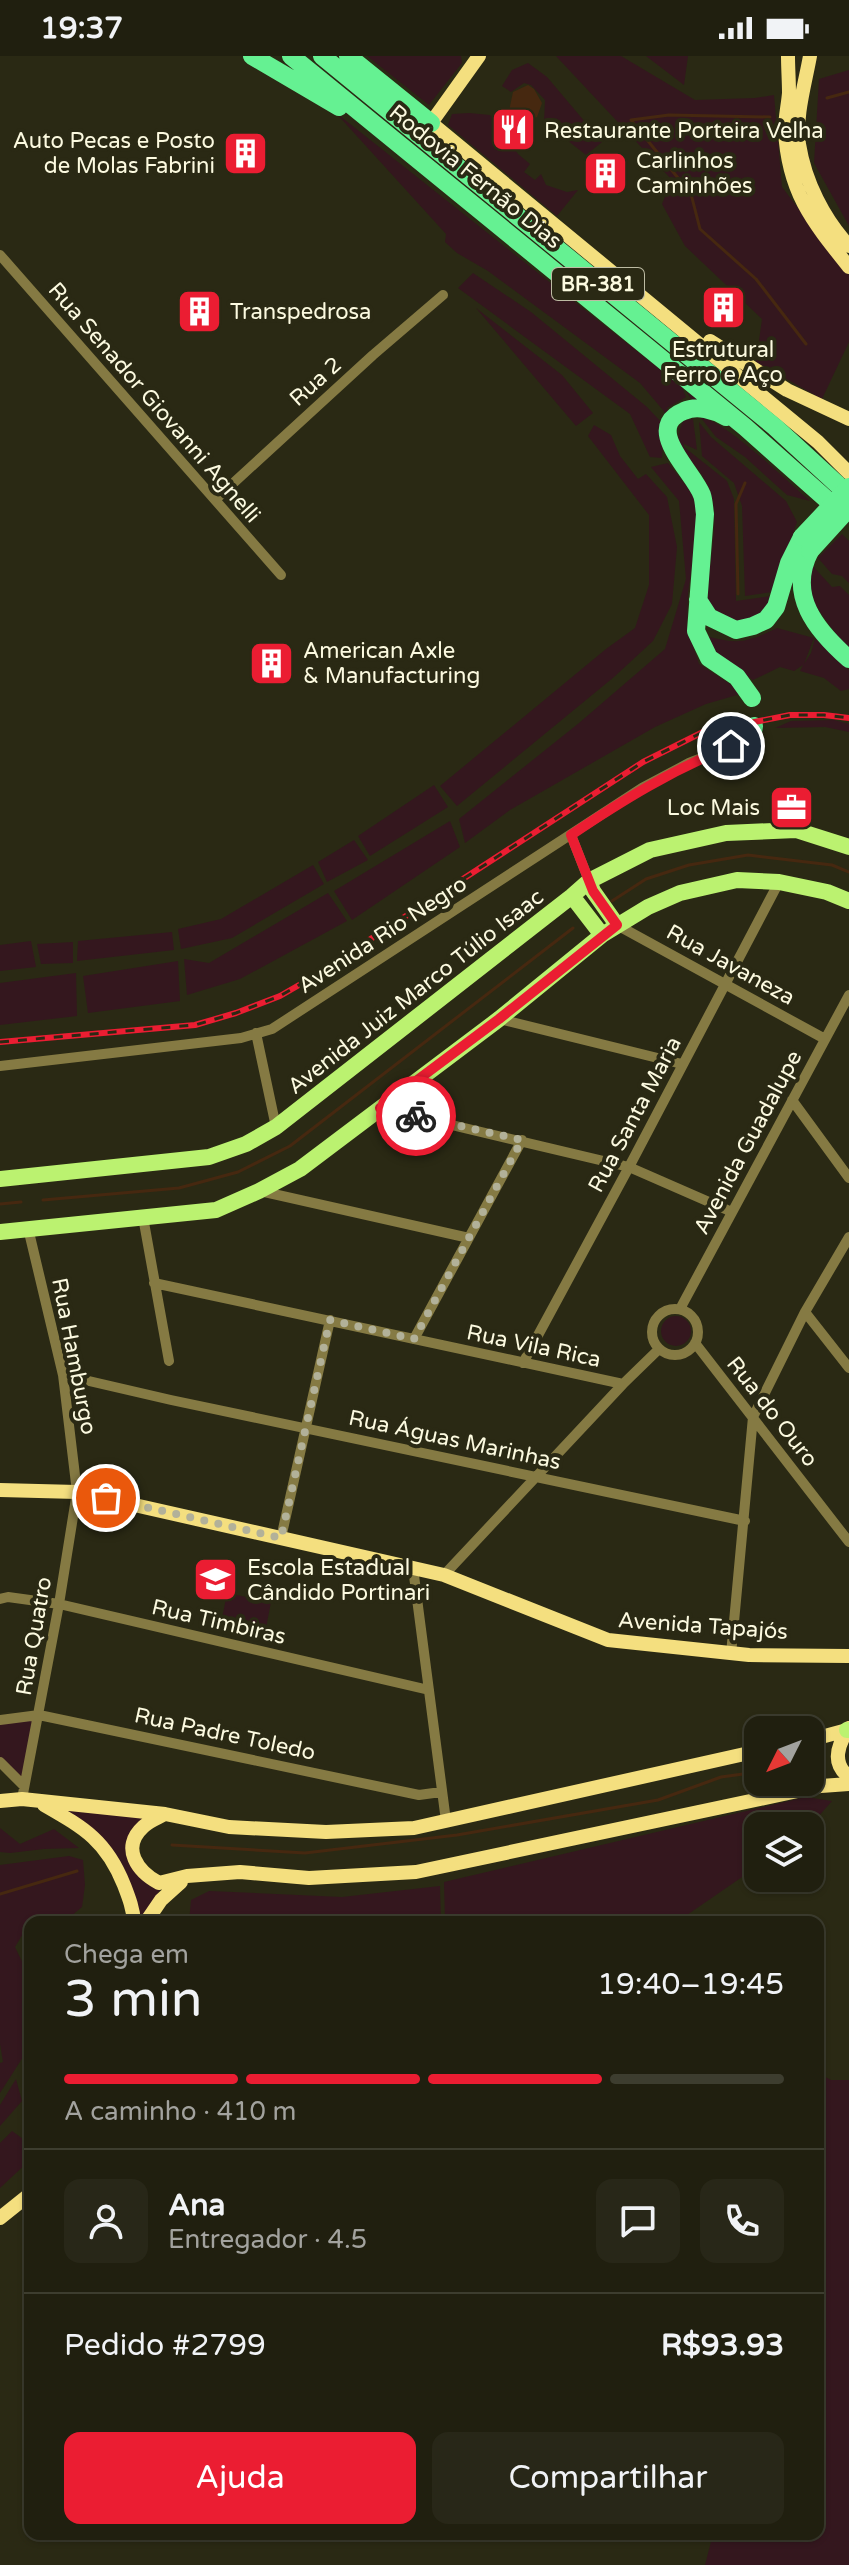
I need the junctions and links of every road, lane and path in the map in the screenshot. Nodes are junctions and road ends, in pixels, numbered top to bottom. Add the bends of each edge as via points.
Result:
1 (252, 56) edge
2 (291, 56) edge
3 (322, 56) edge
4 (348, 56) edge
5 (479, 56) edge
6 (788, 56) edge
7 (810, 56) edge
8 (431, 123) junction
9 (386, 133) junction
10 (849, 246) edge
11 (0, 255) edge
12 (849, 267) edge
13 (443, 295) dead end
14 (651, 302) junction
15 (849, 419) edge
16 (745, 427) junction
17 (849, 473) edge
18 (849, 487) edge
19 (849, 495) edge
20 (216, 499) junction
21 (849, 508) edge
22 (849, 519) edge
23 (806, 544) junction
24 (281, 575) dead end
25 (698, 600) junction
26 (849, 659) edge
27 (752, 698) dead end
28 (753, 732) dead end
29 (571, 835) junction
30 (849, 847) edge
31 (589, 881) junction
32 (779, 882) junction
33 (572, 896) junction
34 (849, 901) edge
35 (617, 925) junction
36 (602, 935) junction
37 (724, 983) junction
38 (849, 995) edge
39 (499, 1019) junction
40 (256, 1033) junction
41 (825, 1039) junction
42 (682, 1064) junction
43 (0, 1066) edge
44 (792, 1100) junction
45 (380, 1108) junction
46 (276, 1127) junction
47 (522, 1140) junction
48 (629, 1167) junction
49 (849, 1178) edge
50 (0, 1179) edge
51 (259, 1191) junction
52 (732, 1212) junction
53 (143, 1217) junction
54 (28, 1228) junction
55 (0, 1232) edge
56 (849, 1237) edge
57 (469, 1238) junction
58 (154, 1283) junction
59 (680, 1309) junction
60 (805, 1312) junction
61 (330, 1320) junction
62 (414, 1339) junction
63 (695, 1343) junction
64 (659, 1349) junction
65 (169, 1361) dead end
66 (523, 1363) junction
67 (849, 1368) edge
68 (63, 1375) junction
69 (623, 1384) junction
70 (753, 1417) junction
71 (304, 1427) junction
72 (536, 1477) junction
73 (0, 1490) edge
74 (77, 1492) junction
75 (745, 1521) junction
76 (281, 1538) junction
77 (849, 1542) edge
78 (413, 1568) junction
79 (444, 1575) junction
80 (0, 1599) edge
81 (59, 1604) junction
82 (731, 1654) junction
83 (818, 1654) junction
84 (849, 1656) edge
85 (849, 1666) edge
86 (429, 1690) junction
87 (39, 1715) junction
88 (0, 1720) edge
89 (848, 1729) edge
90 (824, 1736) edge
91 (744, 1754) edge
92 (0, 1762) edge
93 (849, 1777) edge
94 (849, 1784) edge
95 (441, 1792) junction
96 (28, 1795) junction
97 (0, 1801) edge
98 (165, 1814) junction
99 (446, 1821) junction
100 (187, 1876) junction
101 (134, 1916) edge
102 (150, 1916) edge
103 (24, 2199) edge
104 (0, 2218) edge

1 - 9 highway
2 - 9 highway, Rodovia Fernão Dias / BR-381
3 - 19 highway, Rodovia Fernão Dias / BR-381 via 775,427
4 - 8 highway, BR-381
5 - 8 main road
6 - 12 main road via 789,169 801,202
7 - 10 main road via 799,144 816,198
8 - 14 main road, BR-381
9 - 16 highway, Rodovia Fernão Dias / BR-381
11 - 20 street, Rua Senador Giovanni Agnelli
13 - 20 street, Rua 2
14 - 15 main road via 787,390
14 - 17 main road, BR-381
16 - 22 highway, Rodovia Fernão Dias / BR-381
16 - 25 highway via 691,408 668,424 671,446 702,496
18 - 23 highway, bridge
20 - 24 street, Rua Senador Giovanni Agnelli
21 - 23 highway, bridge
23 - 25 highway via 789,563 776,607 766,620 736,630 709,617
23 - 26 highway via 800,578 808,611
25 - 27 highway via 696,631 701,645
28 - 29 street, Avenida Rio Negro via 642,788
29 - 31 street
29 - 40 street, Avenida Rio Negro via 272,1029
30 - 31 main road, Avenida Juiz Marco Túlio Isaac via 796,830 726,833 650,850
31 - 33 main road, Avenida Juiz Marco Túlio Isaac
31 - 35 main road
32 - 34 main road
32 - 35 main road via 737,880 680,893
32 - 37 street, Rua Santa Maria
33 - 36 main road
33 - 46 main road, Avenida Juiz Marco Túlio Isaac
35 - 36 main road
35 - 37 street, Rua Javaneza
36 - 39 main road
37 - 41 street, Rua Javaneza
37 - 42 street, Rua Santa Maria
38 - 41 street, Avenida Guadalupe
39 - 42 street
39 - 45 main road
40 - 43 street, Avenida Rio Negro
40 - 46 street
41 - 44 street, Avenida Guadalupe
42 - 48 street, Rua Santa Maria
44 - 49 street
44 - 52 street, Avenida Guadalupe
45 - 47 street
45 - 51 main road via 300,1169
46 - 50 main road, Avenida Juiz Marco Túlio Isaac via 209,1157
47 - 48 street
47 - 57 street
48 - 52 street
48 - 66 street, Rua Santa Maria
51 - 53 main road via 216,1210
51 - 57 street
52 - 59 street, Avenida Guadalupe
53 - 54 main road
53 - 58 street
54 - 55 main road
54 - 68 street, Rua Hamburgo
56 - 60 street
57 - 62 street
58 - 61 street, Rua Vila Rica
58 - 65 street
59 - 63 street via 696,1322
59 - 64 street via 665,1310 654,1321 652,1336
60 - 67 street
60 - 70 street
61 - 62 street, Rua Vila Rica
61 - 71 street
62 - 66 street, Rua Vila Rica
63 - 64 street via 678,1355
63 - 70 street, Rua do Ouro
64 - 69 street
66 - 69 street, Rua Vila Rica
68 - 71 street, Rua Águas Marinhas
68 - 74 street, Rua Hamburgo
69 - 72 street
70 - 75 street
70 - 77 street, Rua do Ouro
71 - 72 street, Rua Águas Marinhas
71 - 76 street
72 - 75 street, Rua Águas Marinhas
72 - 79 street
73 - 74 main road, Avenida Tapajós
74 - 76 main road, Avenida Tapajós
74 - 81 street, Rua Quatro
75 - 82 street
76 - 78 main road, Avenida Tapajós
78 - 79 main road, Avenida Tapajós
78 - 86 street
79 - 82 main road, Avenida Tapajós via 608,1640
80 - 81 street, Rua Timbiras
81 - 86 street, Rua Timbiras
81 - 87 street, Rua Quatro
82 - 83 main road, Avenida Tapajós
83 - 84 main road, Avenida Tapajós
83 - 85 main road
86 - 95 street
87 - 88 street, Rua Padre Toledo
87 - 95 street, Rua Padre Toledo via 419,1795
87 - 96 street, Rua Quatro
89 - 90 main road
89 - 93 main road via 837,1757
91 - 99 main road
92 - 96 street
94 - 100 main road via 416,1872 309,1878 240,1872
95 - 99 street
96 - 97 main road
96 - 98 main road
96 - 101 main road via 90,1834 110,1854
98 - 99 main road via 229,1827 326,1832 414,1828
98 - 100 main road via 138,1832 135,1862 159,1883
100 - 102 main road
103 - 104 main road

